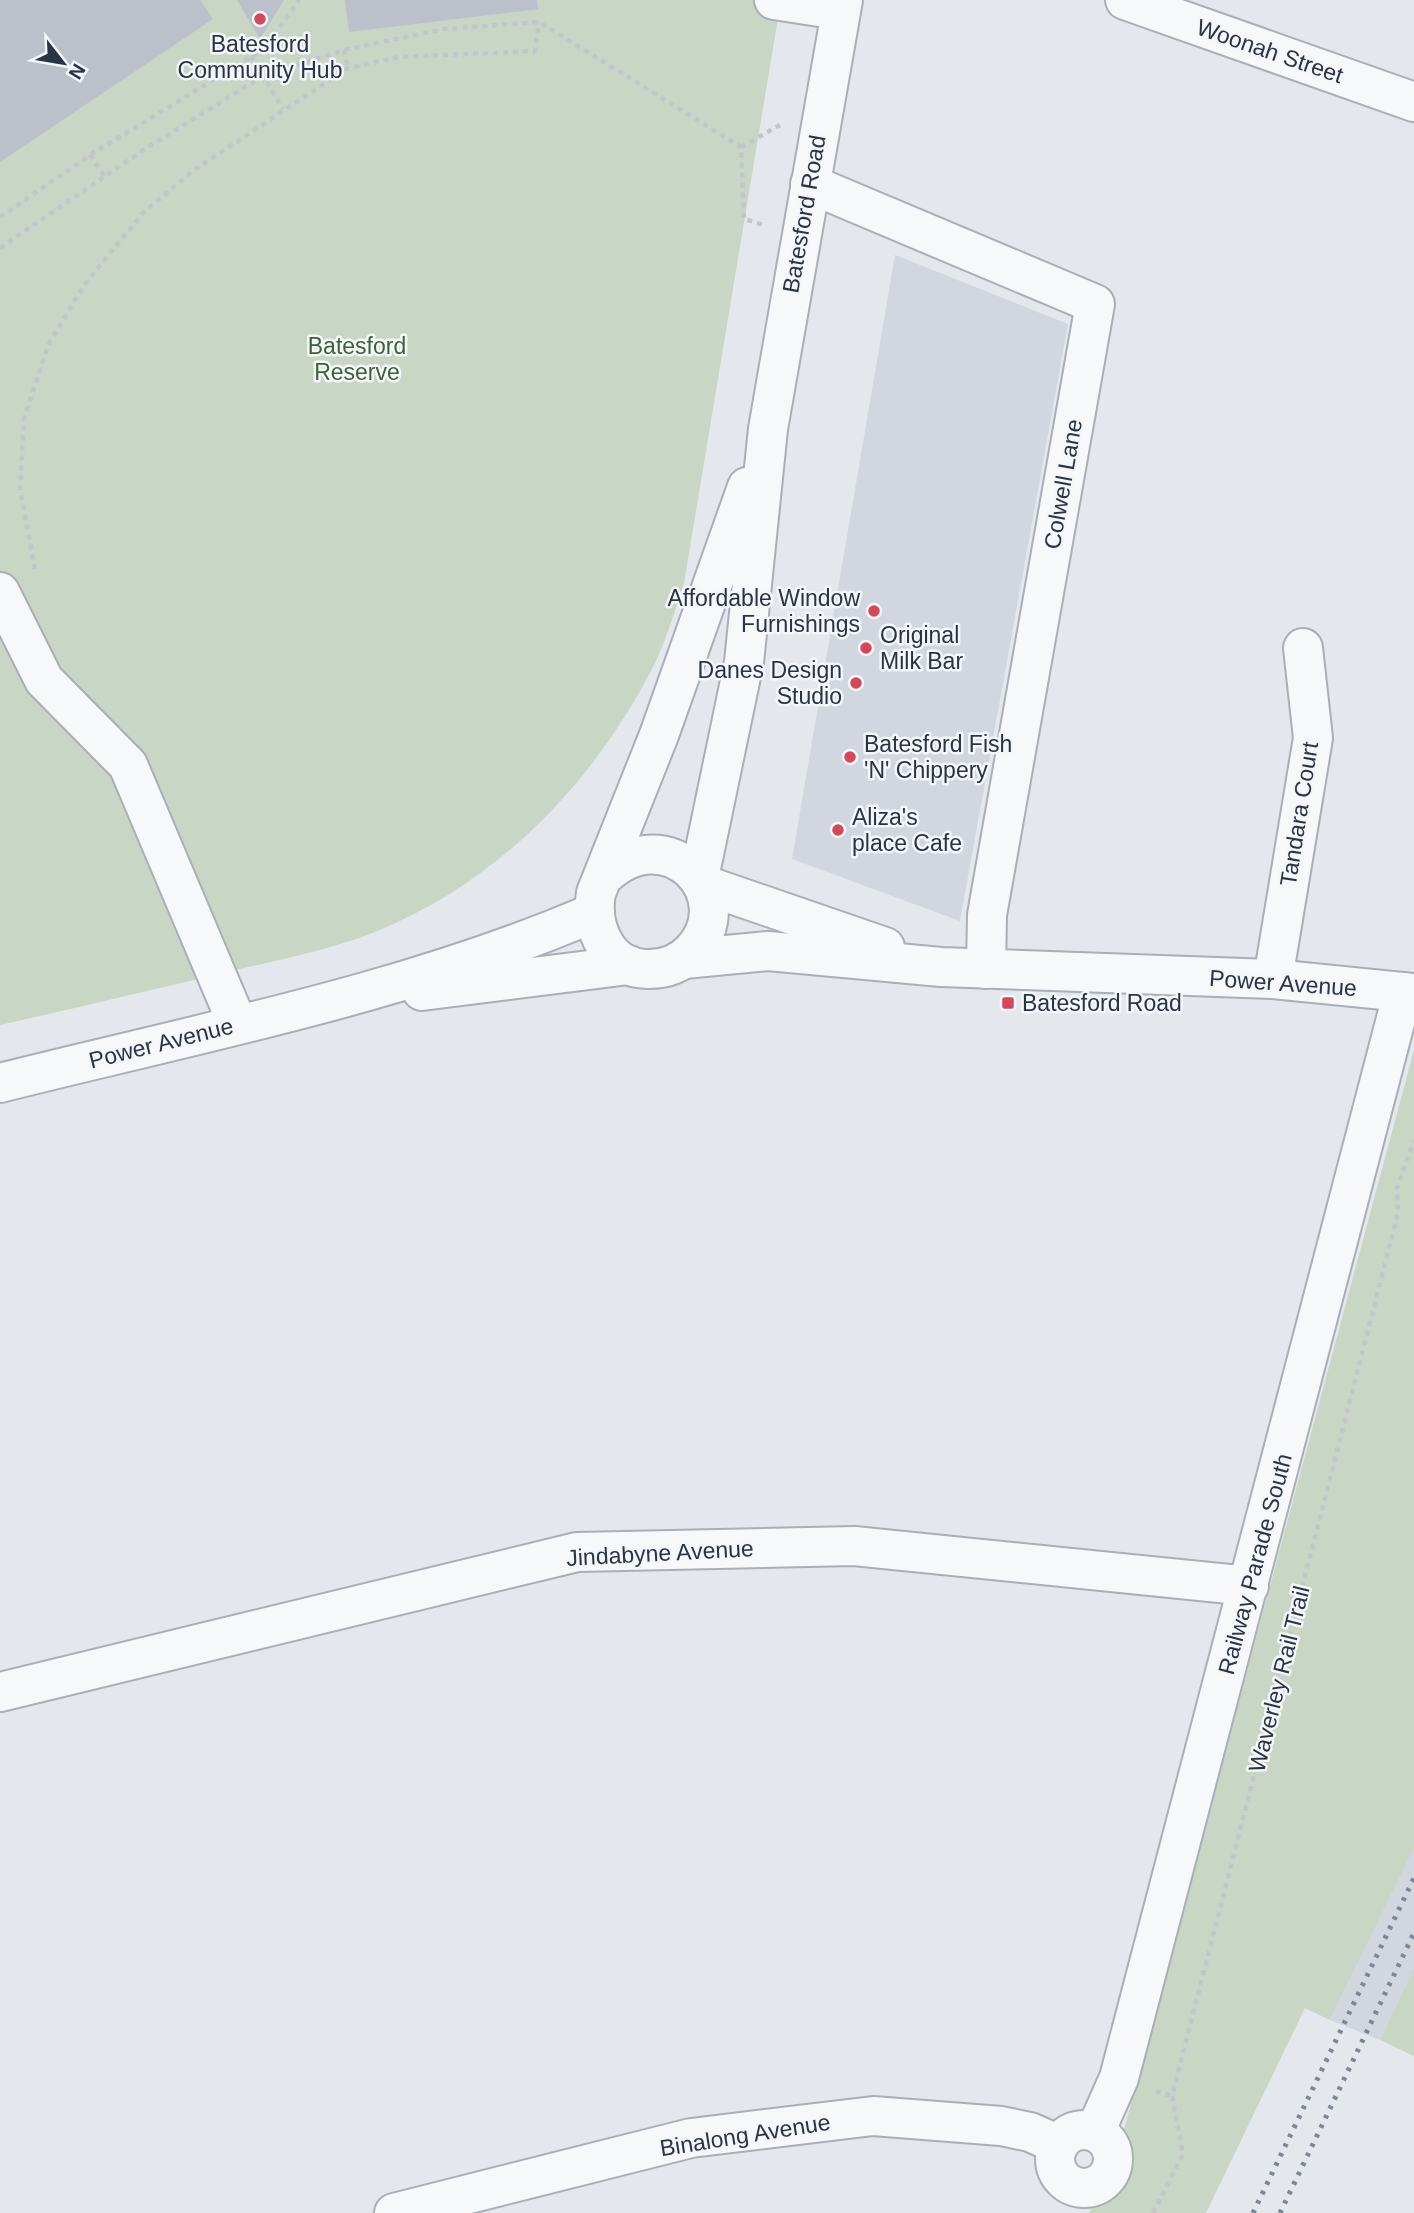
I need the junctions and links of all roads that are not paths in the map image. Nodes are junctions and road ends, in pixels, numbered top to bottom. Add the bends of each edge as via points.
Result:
1 (774, 0) edge
2 (1125, 0) edge
3 (841, 5) edge
4 (1414, 102) edge
5 (810, 184) junction
6 (768, 429) junction
7 (0, 592) edge
8 (1303, 648) dead end
9 (604, 876) junction
10 (700, 881) junction
11 (593, 913) junction
12 (684, 960) junction
13 (629, 965) junction
14 (941, 967) junction
15 (986, 969) junction
16 (1273, 979) junction
17 (1409, 993) edge
18 (321, 1004) junction
19 (237, 1023) junction
20 (0, 1083) edge
21 (1249, 1586) junction
22 (0, 1692) edge
23 (1096, 2132) junction
24 (1059, 2145) junction
25 (1068, 2199) edge
26 (437, 2208) edge
27 (394, 2213) edge

1 - 3 street
2 - 4 street, Woonah Street
3 - 5 street, Batesford Road
5 - 6 street, Batesford Road
5 - 15 street, Colwell Lane via 1095,304 987,915
6 - 9 street, Batesford Road
6 - 10 street, Batesford Road via 744,662
7 - 19 street via 44,680 128,765
8 - 16 street, Tandara Court via 1313,738
9 - 10 street via 634,856 652,853 686,865
9 - 11 street
10 - 12 street via 709,904 708,925
10 - 14 street, Power Avenue
11 - 13 street via 598,934 610,953
11 - 18 street, Power Avenue via 538,936
12 - 13 street via 647,970
12 - 14 street, Power Avenue via 768,951
13 - 18 street, Power Avenue
14 - 15 street, Power Avenue
15 - 16 street, Power Avenue
16 - 17 street, Power Avenue
17 - 21 street, Railway Parade South
18 - 19 street, Power Avenue
19 - 20 street, Power Avenue
21 - 22 street, Jindabyne Avenue via 854,1546 577,1552
21 - 23 street, Railway Parade South via 1119,2078
23 - 24 street via 1076,2130
23 - 25 street via 1111,2147 1112,2167 1107,2177
24 - 25 street via 1056,2164
24 - 26 street, Binalong Avenue via 1001,2126 873,2116 691,2138
26 - 27 street, Binalong Avenue

